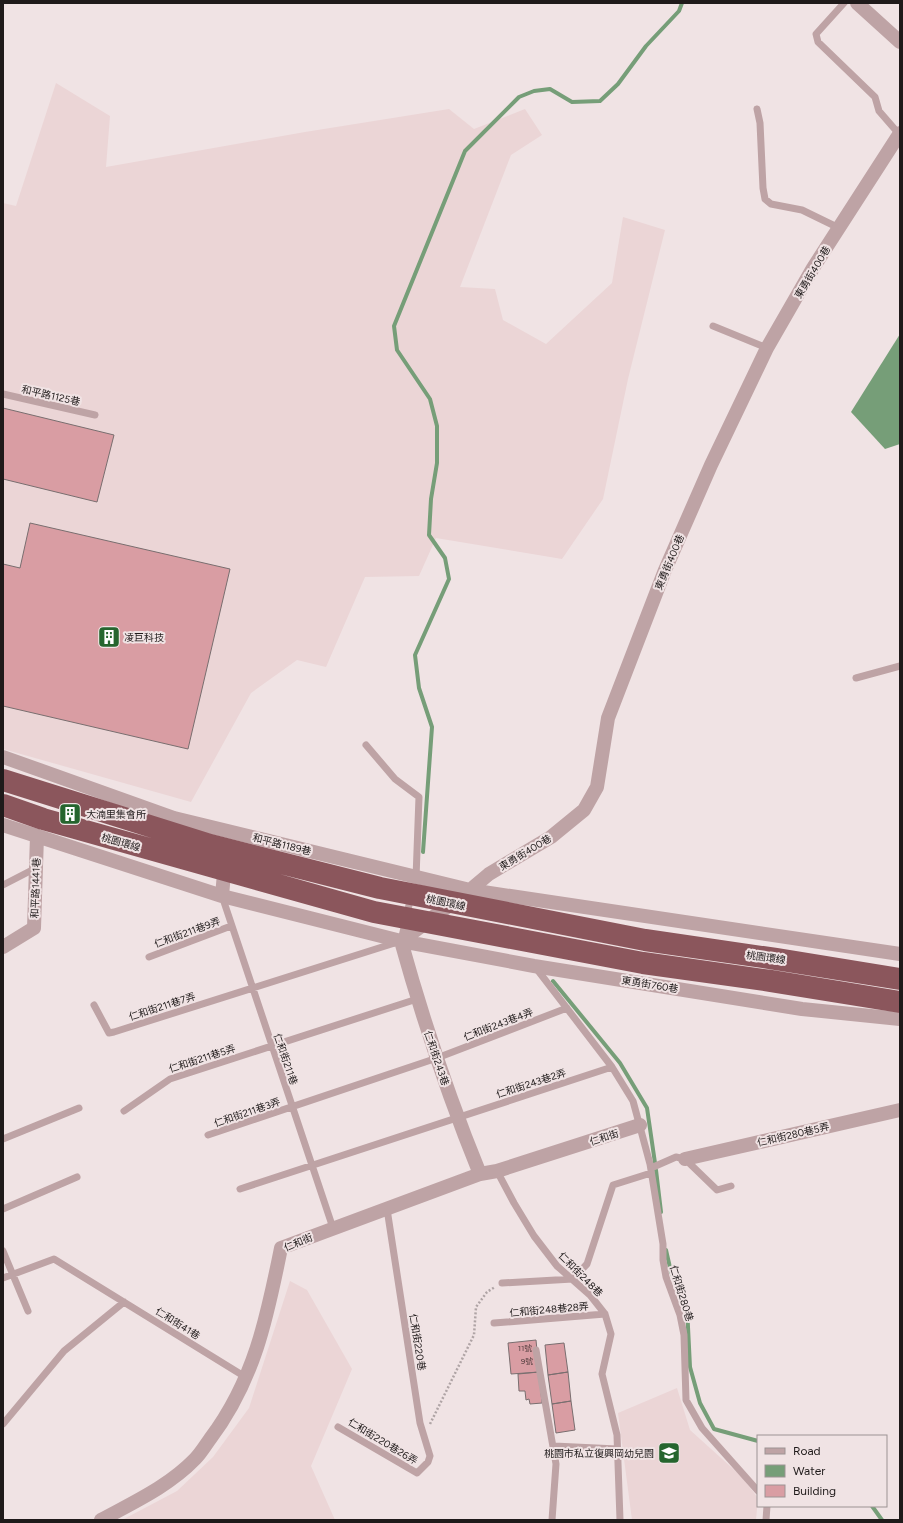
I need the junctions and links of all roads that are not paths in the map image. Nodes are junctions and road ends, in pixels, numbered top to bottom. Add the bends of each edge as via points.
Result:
1 (844, 3) edge
2 (857, 3) edge
3 (900, 42) edge
4 (757, 109) dead end
5 (900, 133) edge
6 (839, 228) junction
7 (713, 326) dead end
8 (767, 348) junction
9 (3, 394) edge
10 (95, 415) dead end
11 (900, 666) edge
12 (856, 678) dead end
13 (366, 745) dead end
14 (3, 758) edge
15 (3, 780) edge
16 (4, 820) edge
17 (229, 831) junction
18 (37, 836) junction
19 (37, 868) junction
20 (416, 877) junction
21 (3, 885) edge
22 (470, 890) junction
23 (222, 896) junction
24 (231, 926) junction
25 (401, 940) junction
26 (3, 947) edge
27 (900, 954) edge
28 (149, 957) dead end
29 (900, 960) edge
30 (534, 966) junction
31 (900, 980) edge
32 (251, 987) junction
33 (417, 999) junction
34 (94, 1005) dead end
35 (567, 1008) junction
36 (898, 1013) edge
37 (271, 1047) junction
38 (437, 1058) junction
39 (612, 1067) junction
40 (362, 1084) joint
41 (292, 1107) junction
42 (79, 1108) dead end
43 (900, 1110) edge
44 (124, 1111) dead end
45 (457, 1118) junction
46 (640, 1125) junction
47 (208, 1135) dead end
48 (3, 1139) edge
49 (685, 1159) junction
50 (312, 1165) junction
51 (497, 1171) junction
52 (651, 1171) junction
53 (480, 1174) junction
54 (77, 1177) dead end
55 (730, 1186) dead end
56 (240, 1189) dead end
57 (3, 1209) edge
58 (387, 1209) junction
59 (333, 1228) junction
60 (3, 1251) edge
61 (13, 1274) junction
62 (3, 1278) edge
63 (573, 1279) junction
64 (502, 1283) road end
65 (124, 1302) junction
66 (28, 1311) dead end
67 (605, 1314) junction
68 (494, 1323) dead end
69 (536, 1350) dead end
70 (247, 1378) junction
71 (3, 1424) edge
72 (338, 1426) dead end
73 (554, 1446) junction
74 (618, 1450) junction
75 (417, 1473) joint
76 (757, 1489) edge
77 (767, 1507) edge
78 (101, 1520) edge
79 (552, 1520) edge
80 (620, 1520) edge
81 (766, 1520) edge

1 - 5 lane via 816,34 816,38 875,97 879,112
2 - 3 street
4 - 6 lane via 766,199 771,204 802,210
5 - 6 street, 東勇街400巷
6 - 8 street, 東勇街400巷
7 - 8 lane
8 - 22 street, 東勇街400巷 via 711,465 665,570 608,718 597,787 584,810 551,837 489,874
9 - 10 lane, 和平路1125巷
11 - 12 lane
13 - 20 lane via 395,779 419,797
14 - 17 street, 和平路1189巷 via 174,818
15 - 31 highway, 桃園環線 via 210,845 380,888 645,940
16 - 18 street
16 - 36 highway, 桃園環線 via 50,822 374,912 642,963 771,981
17 - 20 street, 和平路1189巷
17 - 23 street
18 - 19 street, 和平路1441巷
18 - 23 street
19 - 21 lane
19 - 26 street, 和平路1441巷 via 34,928
20 - 22 street, 和平路1189巷
20 - 25 lane
22 - 25 street, 東勇街400巷
22 - 27 street, 和平路1189巷
23 - 24 lane, 仁和街211巷
23 - 25 street
24 - 28 lane, 仁和街211巷9弄
24 - 32 lane, 仁和街211巷
25 - 30 street, 東勇街760巷
25 - 32 lane
25 - 33 street, 仁和街243巷
29 - 36 street
30 - 35 lane, 仁和街280巷
30 - 36 street, 東勇街760巷 via 802,1009
32 - 34 lane, 仁和街211巷7弄 via 109,1033
32 - 37 lane, 仁和街211巷
33 - 37 lane, 仁和街211巷5弄
33 - 38 street, 仁和街243巷
35 - 38 lane, 仁和街243巷4弄
35 - 39 lane, 仁和街280巷
37 - 41 lane, 仁和街211巷
37 - 44 lane, 仁和街211巷5弄 via 170,1079
38 - 40 lane, 仁和街243巷4弄
38 - 45 street, 仁和街243巷
39 - 45 lane, 仁和街243巷2弄
39 - 46 lane, 仁和街280巷 via 633,1101
40 - 41 lane, 仁和街211巷3弄
41 - 47 lane, 仁和街211巷3弄
41 - 50 lane, 仁和街211巷
42 - 48 lane
43 - 49 street, 仁和街280巷5弄
45 - 50 lane, 仁和街243巷2弄
45 - 53 street, 仁和街243巷
46 - 51 street, 仁和街
46 - 52 lane, 仁和街280巷
49 - 52 lane via 676,1157
49 - 55 lane via 716,1190
50 - 56 lane, 仁和街243巷2弄
50 - 59 lane, 仁和街211巷
51 - 53 street, 仁和街
51 - 63 lane, 仁和街248巷 via 534,1236 557,1266
52 - 63 lane via 613,1185 587,1264
52 - 76 lane, 仁和街280巷 via 663,1244 662,1260 684,1335 686,1400 702,1428
53 - 58 street, 仁和街
54 - 57 lane
58 - 59 street, 仁和街
58 - 75 lane, 仁和街220巷 via 420,1423 430,1456 428,1462
59 - 70 street, 仁和街 via 281,1248 270,1307
60 - 61 lane
61 - 62 lane
61 - 65 lane, 仁和街41巷 via 54,1259
61 - 66 lane
63 - 64 lane
63 - 67 lane, 仁和街248巷
65 - 70 lane, 仁和街41巷
65 - 71 lane via 64,1351
67 - 68 lane, 仁和街248巷28弄
67 - 74 lane, 仁和街248巷 via 610,1334 602,1374 617,1435
69 - 73 lane
70 - 78 street, 仁和街 via 223,1422 195,1459 155,1491
72 - 75 lane, 仁和街220巷26弄
73 - 74 lane
73 - 79 lane via 556,1464
74 - 80 lane, 仁和街248巷
77 - 81 lane

